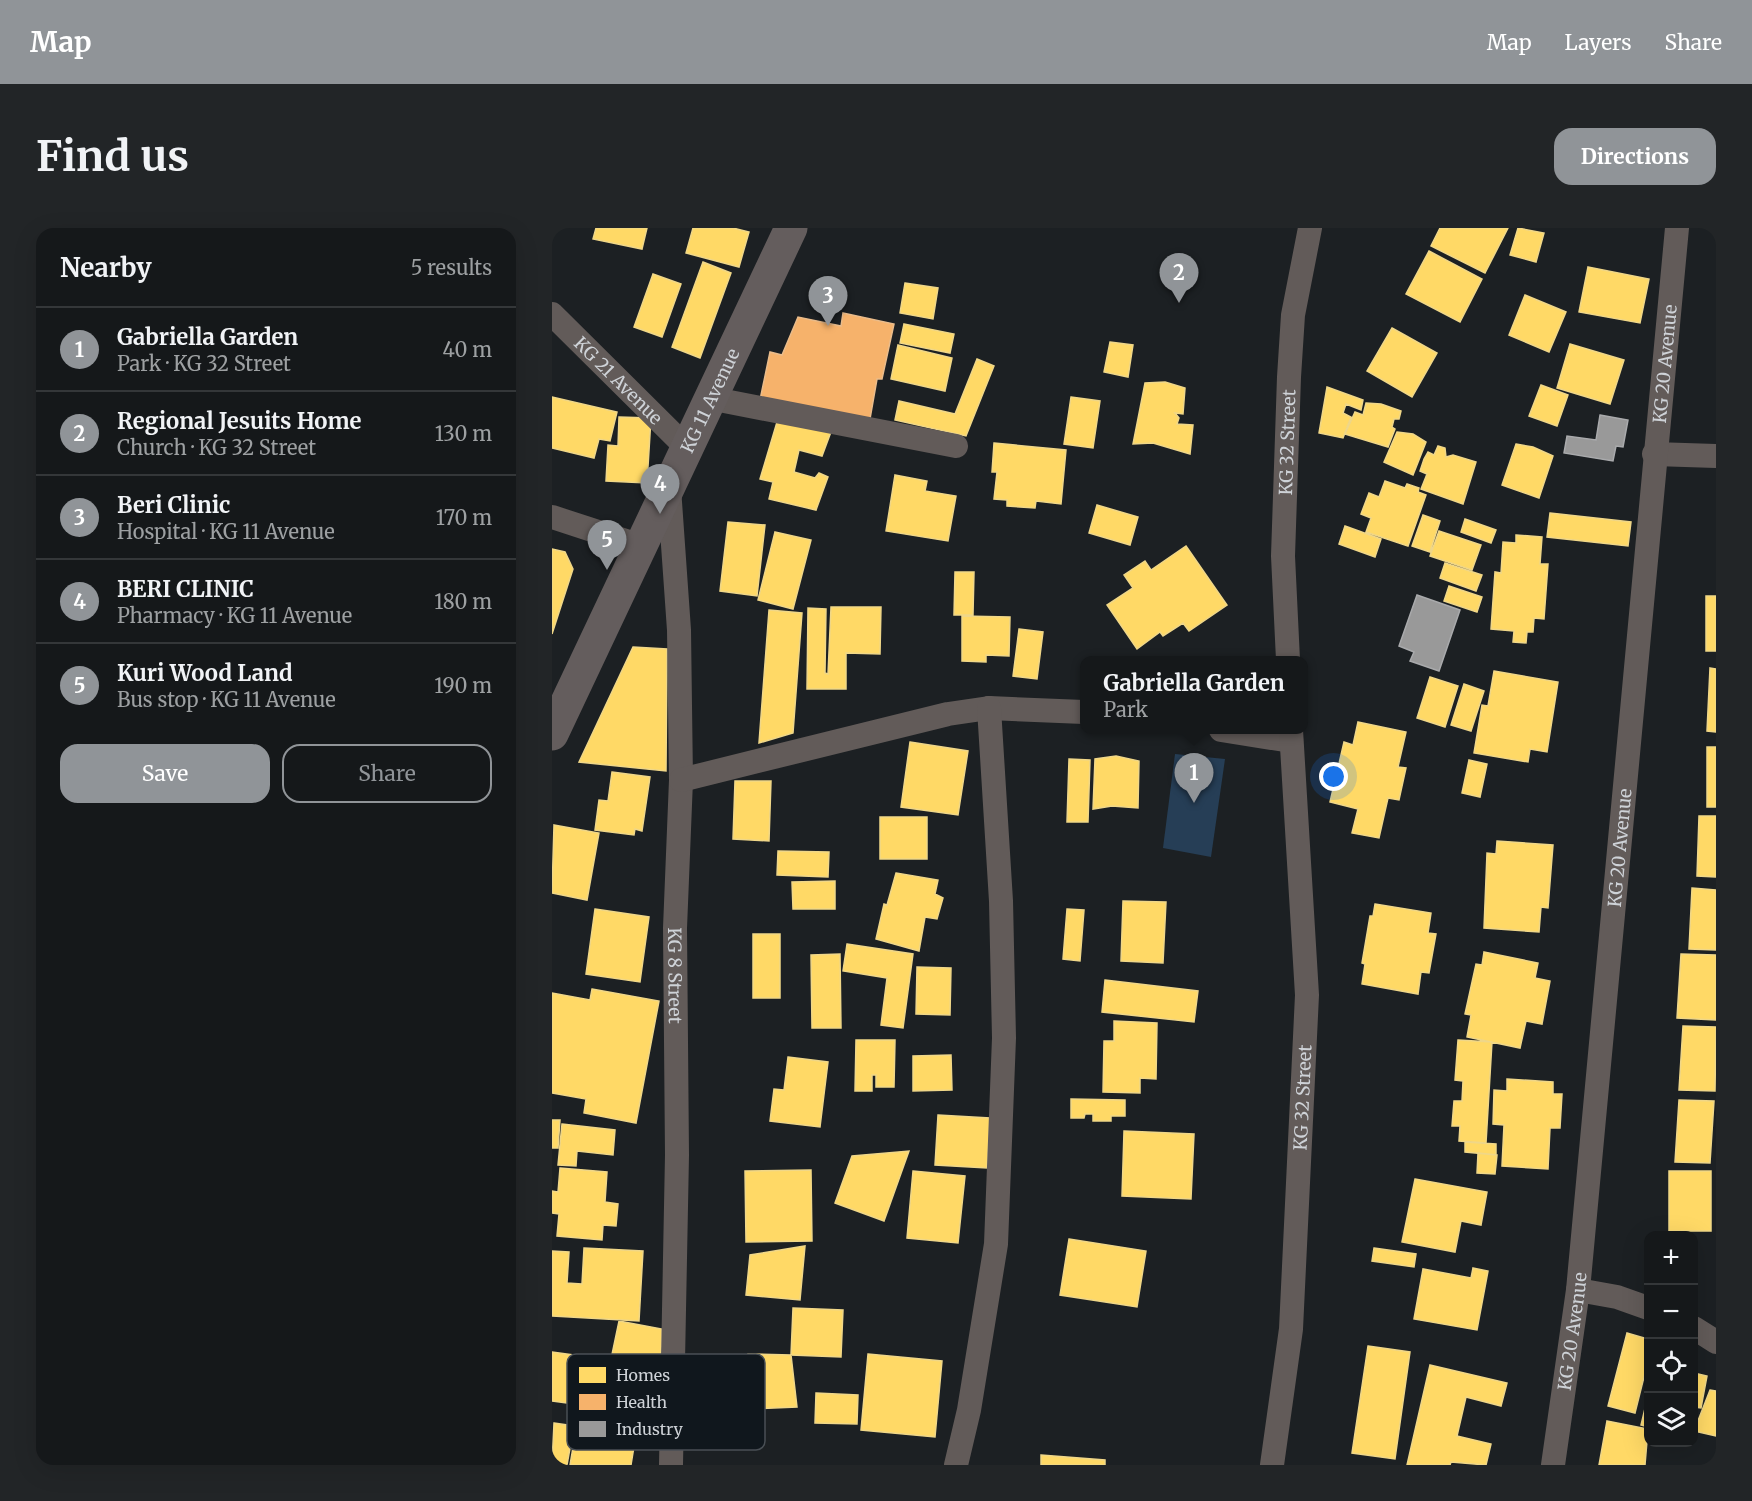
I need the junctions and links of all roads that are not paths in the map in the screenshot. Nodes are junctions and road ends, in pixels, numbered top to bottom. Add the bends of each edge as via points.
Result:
1 (791, 228) edge
2 (1310, 228) edge
3 (1677, 228) edge
4 (552, 314) edge
5 (709, 398) junction
6 (956, 446) dead end
7 (686, 447) junction
8 (1654, 454) junction
9 (1716, 456) edge
10 (669, 486) junction
11 (552, 517) edge
12 (641, 546) junction
13 (1288, 656) edge
14 (989, 708) junction
15 (1080, 712) edge
16 (552, 734) edge
17 (1291, 735) edge
18 (681, 780) junction
19 (1578, 1290) junction
20 (1644, 1307) edge
21 (1698, 1331) edge
22 (1716, 1342) edge
23 (673, 1354) edge
24 (671, 1450) edge
25 (671, 1465) edge
26 (956, 1465) edge
27 (1272, 1465) edge
28 (1553, 1465) edge

1 - 5 main road, KG 11 Avenue
2 - 13 street, KG 32 Street via 1293,315 1289,377 1283,556
3 - 8 street, KG 20 Avenue
4 - 7 street, KG 21 Avenue
5 - 6 street
5 - 7 main road, KG 11 Avenue
7 - 10 main road, KG 11 Avenue
8 - 9 street
8 - 19 street, KG 20 Avenue
10 - 12 main road, KG 11 Avenue
10 - 18 street, KG 8 Street via 679,630
11 - 12 street
12 - 16 main road, KG 11 Avenue
14 - 15 street
14 - 18 street via 948,714
14 - 26 street via 1001,901 1004,1038 996,1244
17 - 27 street, KG 32 Street via 1307,995 1291,1329
18 - 23 street, KG 8 Street via 675,928
19 - 20 street
19 - 28 street, KG 20 Avenue
21 - 22 street
24 - 25 street, KG 8 Street

